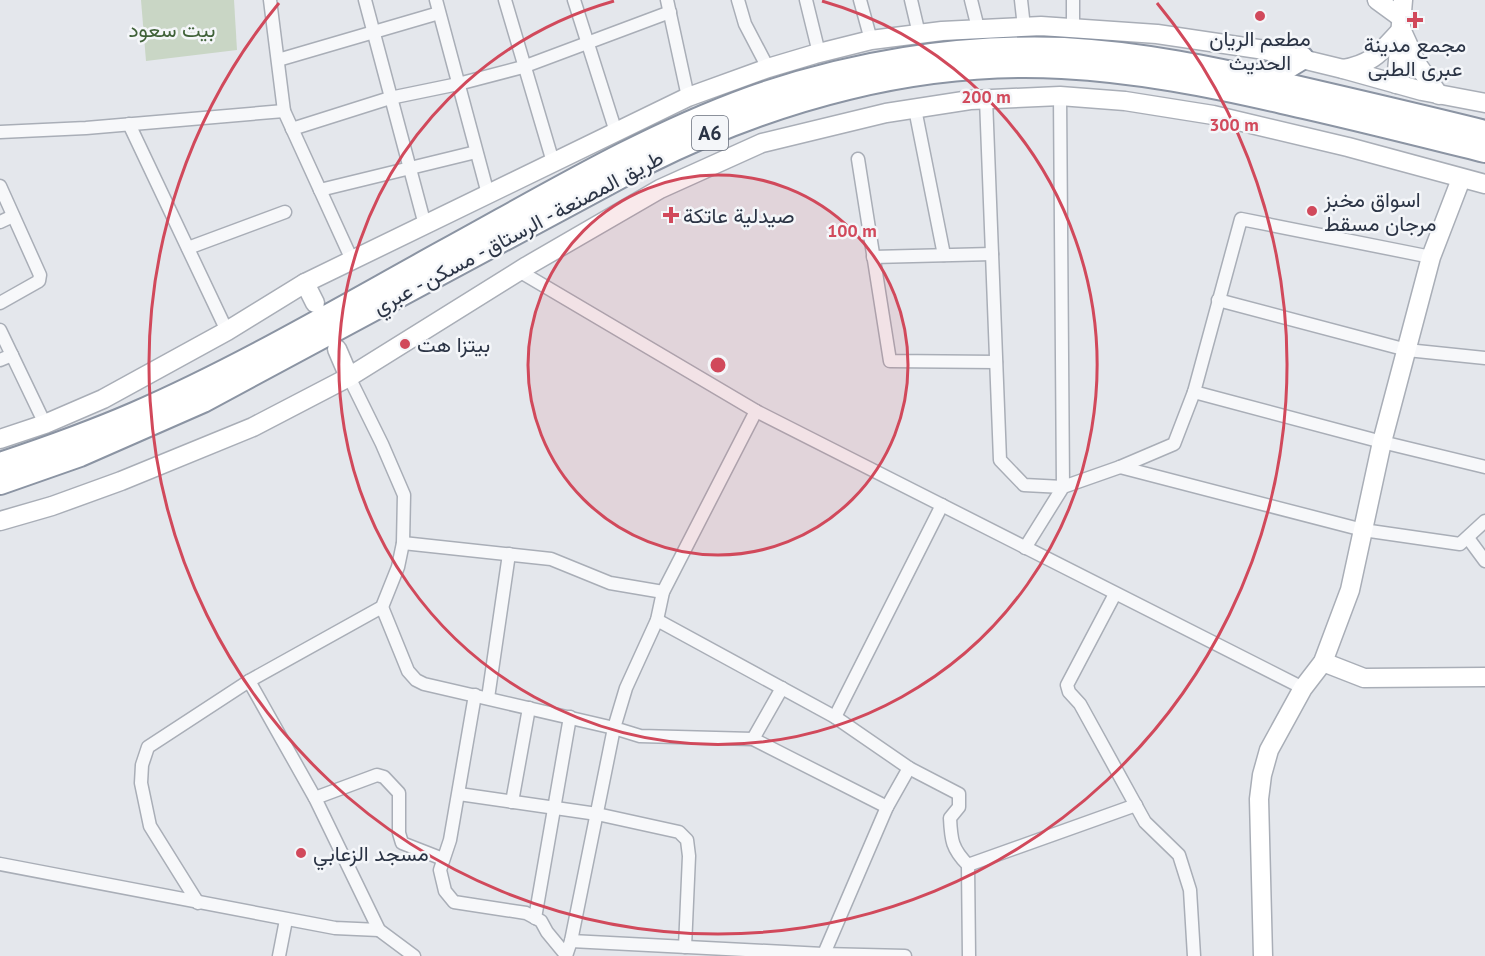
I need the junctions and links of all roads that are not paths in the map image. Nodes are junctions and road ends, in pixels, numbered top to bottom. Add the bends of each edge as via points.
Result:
1 (270, 0) edge
2 (365, 0) edge
3 (436, 0) edge
4 (505, 0) edge
5 (574, 0) edge
6 (738, 0) edge
7 (806, 0) edge
8 (860, 0) edge
9 (911, 0) edge
10 (971, 0) edge
11 (1022, 0) edge
12 (1072, 0) edge
13 (1377, 0) edge
14 (1403, 0) edge
15 (669, 6) edge
16 (439, 13) junction
17 (1402, 24) junction
18 (1024, 27) junction
19 (1073, 27) junction
20 (978, 28) junction
21 (373, 32) junction
22 (919, 34) junction
23 (871, 40) junction
24 (587, 44) junction
25 (819, 53) junction
26 (1302, 58) junction
27 (278, 60) junction
28 (523, 67) junction
29 (768, 68) junction
30 (1343, 69) junction
31 (1251, 77) junction
32 (458, 84) junction
33 (1396, 84) junction
34 (1439, 95) junction
35 (1060, 96) junction
36 (688, 97) junction
37 (390, 98) junction
38 (986, 99) junction
39 (1485, 103) edge
40 (915, 109) junction
41 (284, 111) junction
42 (129, 124) junction
43 (292, 129) junction
44 (0, 132) edge
45 (616, 132) junction
46 (1485, 132) edge
47 (1485, 151) edge
48 (476, 152) junction
49 (858, 159) dead end
50 (553, 162) junction
51 (409, 167) junction
52 (1461, 179) junction
53 (1485, 184) edge
54 (0, 186) edge
55 (320, 190) junction
56 (488, 194) junction
57 (285, 212) dead end
58 (13, 216) junction
59 (0, 222) edge
60 (424, 225) junction
61 (188, 248) junction
62 (992, 254) junction
63 (944, 255) junction
64 (873, 257) junction
65 (1431, 257) junction
66 (352, 260) junction
67 (519, 271) junction
68 (305, 283) junction
69 (1218, 300) junction
70 (0, 303) edge
71 (315, 303) dead end
72 (0, 330) edge
73 (227, 331) junction
74 (337, 349) dead end
75 (1407, 350) junction
76 (6, 357) edge
77 (1485, 358) edge
78 (996, 362) junction
79 (349, 377) junction
80 (1194, 392) junction
81 (756, 411) junction
82 (45, 424) junction
83 (0, 439) edge
84 (1382, 442) junction
85 (0, 464) edge
86 (1120, 467) junction
87 (1485, 467) edge
88 (0, 483) edge
89 (1063, 487) junction
90 (942, 505) junction
91 (0, 521) edge
92 (1485, 521) edge
93 (1363, 530) junction
94 (1468, 538) junction
95 (403, 543) junction
96 (1025, 548) junction
97 (509, 554) junction
98 (1485, 561) edge
99 (663, 592) junction
100 (1115, 594) junction
101 (381, 608) junction
102 (657, 620) junction
103 (1323, 662) junction
104 (1485, 677) edge
105 (249, 681) junction
106 (782, 688) junction
107 (1303, 688) junction
108 (482, 696) junction
109 (529, 708) junction
110 (570, 717) junction
111 (835, 717) junction
112 (614, 728) junction
113 (753, 739) junction
114 (909, 768) junction
115 (459, 794) junction
116 (315, 798) junction
117 (512, 802) junction
118 (1136, 805) junction
119 (886, 807) junction
120 (555, 808) junction
121 (597, 814) junction
122 (443, 859) junction
123 (0, 864) edge
124 (968, 865) junction
125 (198, 903) junction
126 (535, 918) junction
127 (286, 920) junction
128 (379, 930) junction
129 (571, 942) junction
130 (685, 947) junction
131 (823, 955) edge
132 (279, 956) edge
133 (414, 956) edge
134 (566, 956) edge
135 (905, 956) edge
136 (969, 956) edge
137 (1194, 956) edge
138 (1263, 956) edge

1 - 27 street
2 - 21 street
3 - 16 street
4 - 28 street
5 - 24 street
6 - 29 street via 745,24
7 - 25 street
8 - 23 street
9 - 22 street
10 - 20 street
11 - 18 street
12 - 19 street
13 - 17 street
14 - 17 street
15 - 24 street
15 - 36 street
16 - 21 street
16 - 32 street
17 - 30 street via 1376,57
17 - 33 street
17 - 34 street via 1417,64
18 - 19 street
18 - 20 street
19 - 26 street via 1157,34
20 - 22 street
21 - 27 street
21 - 37 street
22 - 23 street
23 - 25 street
24 - 28 street
24 - 45 street
25 - 29 street
26 - 30 street
26 - 31 highway via 1284,69
27 - 41 street
28 - 32 street
28 - 50 street
29 - 36 street
30 - 33 street
31 - 46 highway, طريق المصنعة - الرستاق - مسكن - عبري / A6
31 - 85 highway, طريق المصنعة - الرستاق - مسكن - عبري / A6 via 1150,58 1018,50 902,59 785,87 705,116 619,157 189,388 116,422
32 - 37 street
32 - 48 street
33 - 34 street
34 - 39 street
35 - 38 street
35 - 52 street via 1125,101 1213,115
35 - 89 street
36 - 45 street
37 - 43 street
37 - 51 street
38 - 40 street
38 - 62 street
40 - 63 street
40 - 67 street via 762,143 660,189
41 - 42 street
41 - 43 street
42 - 44 street
42 - 61 street
43 - 55 street
45 - 50 street
47 - 88 highway, طريق المصنعة - الرستاق - مسكن - عبري / A6 via 1237,91 1120,72 1060,66 996,67 949,70 858,86 771,110 687,143 203,401 80,455
48 - 51 street
48 - 56 street
49 - 64 street
50 - 56 street
51 - 55 street
51 - 60 street
52 - 53 street
52 - 65 street
54 - 58 street
55 - 66 street
56 - 60 street
57 - 61 street
58 - 59 street
58 - 70 street via 40,275 39,281
60 - 66 street
61 - 73 street
62 - 63 street
62 - 78 street
63 - 64 street
64 - 78 street via 890,361
65 - 69 street via 1241,219
65 - 75 street
66 - 68 street
67 - 79 street
67 - 81 street
68 - 71 street
68 - 73 street
69 - 75 street
69 - 80 street
72 - 76 street
73 - 82 street via 103,399
74 - 79 street
75 - 77 street
75 - 84 street
76 - 82 street
78 - 89 street via 1000,460 1024,486
79 - 91 street via 253,427 122,481
79 - 95 street via 404,495
80 - 84 street
80 - 86 street via 1174,444
81 - 90 street
81 - 99 street
82 - 83 street
84 - 87 street
84 - 93 street
86 - 89 street
86 - 93 street
89 - 96 street
90 - 96 street
90 - 111 street
92 - 94 street
93 - 94 street via 1460,544
93 - 103 street via 1350,590
94 - 98 street
95 - 97 street
95 - 101 street
96 - 100 street
97 - 99 street via 551,559 610,583
97 - 108 street
99 - 102 street
100 - 107 street
100 - 118 street via 1067,685
101 - 105 street
101 - 108 street via 408,671 416,680
102 - 106 street
102 - 112 street via 626,688
103 - 104 street via 1364,678
103 - 107 street
105 - 116 street
105 - 125 street via 148,747 142,765 141,783 150,826
106 - 111 street
106 - 113 street
107 - 138 street via 1269,750 1262,775 1259,799
108 - 109 street
108 - 115 street
109 - 110 street
109 - 117 street
110 - 112 street
110 - 120 street
111 - 114 street
112 - 113 street via 640,736
112 - 121 street
113 - 119 street
114 - 119 street
114 - 124 street via 959,794 959,807 950,818 951,841
115 - 117 street
115 - 122 street
116 - 122 street via 377,775 384,777 399,794 402,843
116 - 128 street
117 - 120 street
118 - 124 street
118 - 137 street via 1145,822 1179,855 1190,890
119 - 131 street
120 - 121 street
120 - 126 street
121 - 129 street
121 - 130 street via 679,832 687,840
122 - 126 street via 441,883 454,902 526,913
123 - 125 street
124 - 136 street
125 - 127 street
126 - 134 street
127 - 128 street
127 - 132 street
128 - 133 street
129 - 130 street
129 - 134 street
130 - 131 street
131 - 135 street

